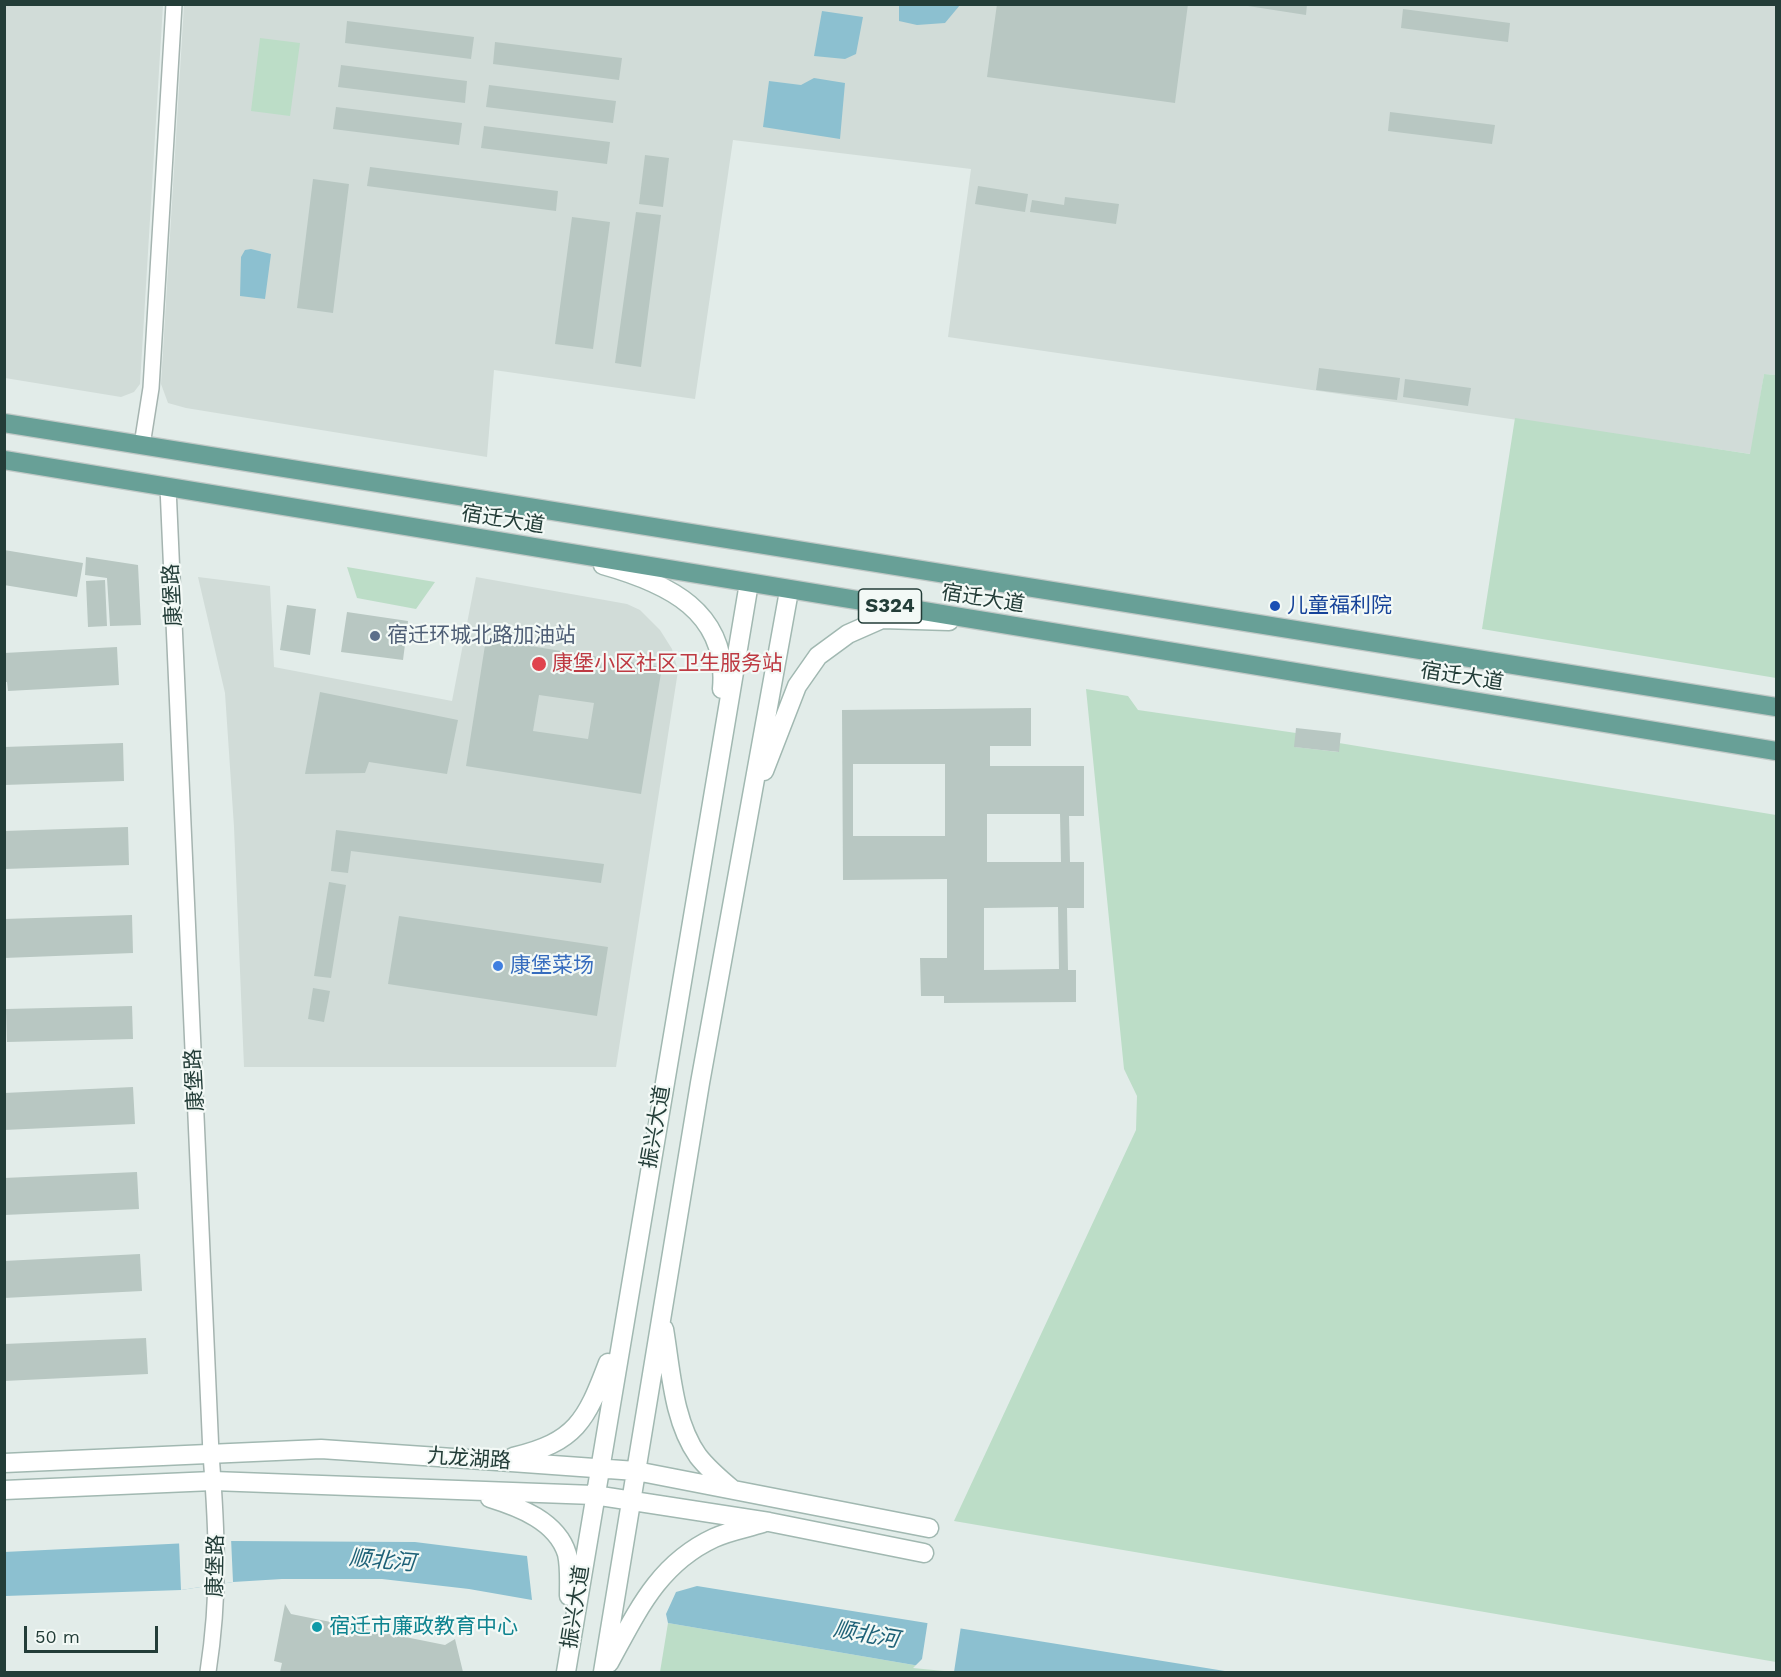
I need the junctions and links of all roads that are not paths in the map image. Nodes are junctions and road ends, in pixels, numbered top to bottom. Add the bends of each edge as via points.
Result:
1 (174, 4) edge
2 (4, 423) edge
3 (142, 445) junction
4 (4, 460) edge
5 (168, 487) junction
6 (546, 549) junction
7 (749, 583) junction
8 (789, 591) junction
9 (986, 622) junction
10 (1776, 707) edge
11 (1776, 752) edge
12 (711, 806) junction
13 (745, 821) junction
14 (662, 1314) junction
15 (624, 1319) junction
16 (212, 1454) junction
17 (497, 1461) junction
18 (4, 1462) edge
19 (598, 1468) junction
20 (636, 1471) junction
21 (213, 1481) junction
22 (4, 1490) edge
23 (733, 1490) junction
24 (465, 1491) junction
25 (594, 1495) junction
26 (632, 1499) junction
27 (769, 1522) junction
28 (929, 1528) dead end
29 (924, 1553) dead end
30 (570, 1643) junction
31 (208, 1672) edge
32 (566, 1672) edge
33 (603, 1672) edge

1 - 3 street via 151,388
2 - 3 main road, 宿迁大道 / S324
3 - 10 main road, 宿迁大道 / S324
4 - 5 main road, 宿迁大道 / S324
5 - 6 main road, 宿迁大道 / S324
5 - 16 street, 康堡路
6 - 7 main road, 宿迁大道 / S324
6 - 12 main road via 629,572 674,591 708,624 722,660
7 - 8 main road, 宿迁大道 / S324
7 - 12 main road, 振兴大道
8 - 9 main road, 宿迁大道 / S324
8 - 13 main road, 振兴大道
9 - 11 main road, 宿迁大道 / S324
9 - 13 main road via 882,619 848,634 818,656 797,686
12 - 15 main road, 振兴大道
13 - 14 main road, 振兴大道
14 - 20 main road, 振兴大道
14 - 23 main road via 684,1429 697,1455
15 - 17 main road via 592,1405 580,1424 561,1440 538,1451
15 - 19 main road, 振兴大道
16 - 17 main road, 九龙湖路 via 321,1449
16 - 18 main road, 九龙湖路
16 - 21 street, 康堡路
17 - 19 main road, 九龙湖路
19 - 20 main road, 九龙湖路
19 - 25 main road, 振兴大道
20 - 23 main road, 九龙湖路
20 - 26 main road, 振兴大道
21 - 22 main road, 九龙湖路
21 - 24 main road, 九龙湖路
21 - 31 street, 康堡路 via 217,1592
23 - 28 main road, 九龙湖路
24 - 25 main road, 九龙湖路
24 - 30 main road via 516,1506 555,1533 567,1560
25 - 26 main road, 九龙湖路
25 - 30 main road, 振兴大道
26 - 27 main road, 九龙湖路
26 - 33 main road, 振兴大道
27 - 29 main road, 九龙湖路
27 - 33 main road via 716,1537 693,1549 668,1570 648,1592
30 - 32 main road, 振兴大道

